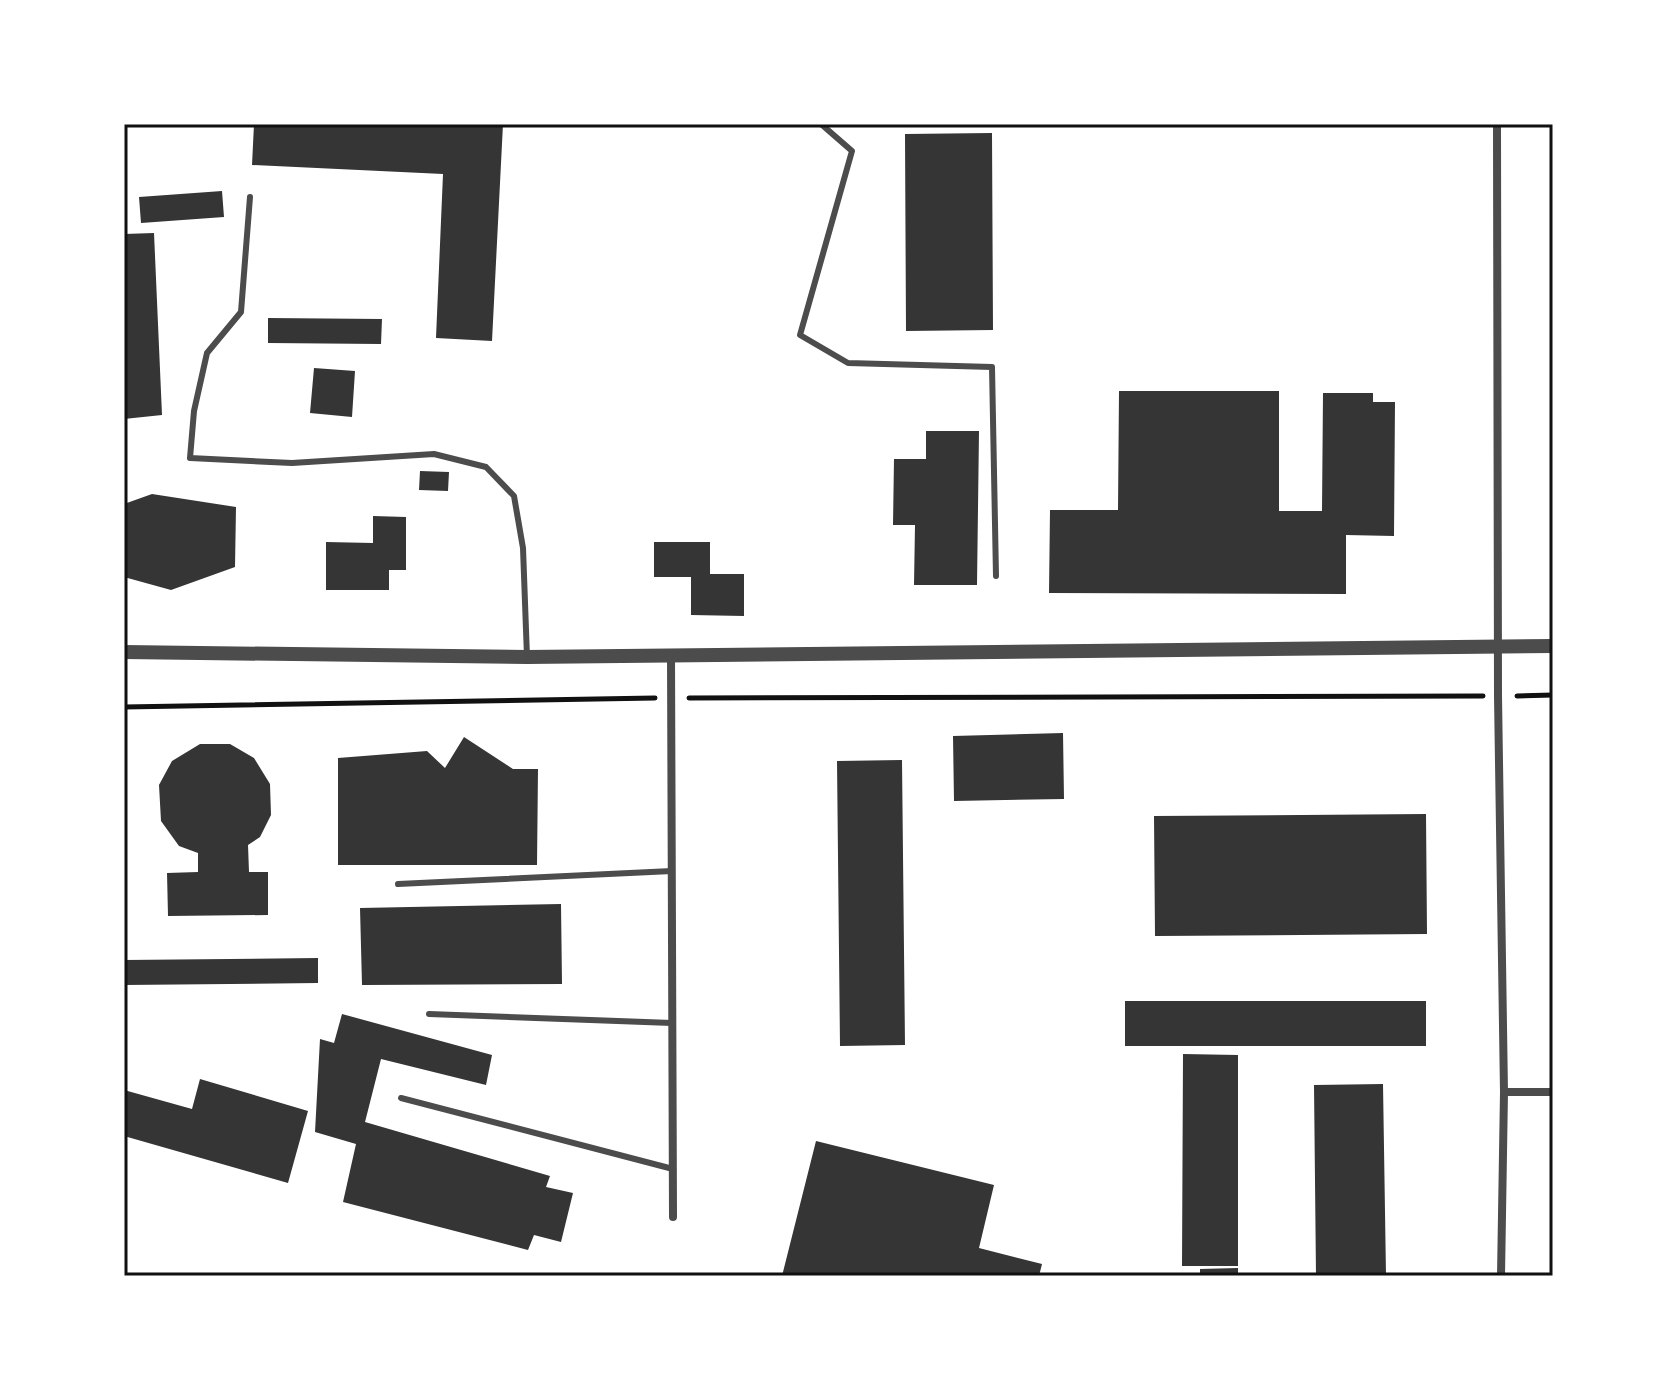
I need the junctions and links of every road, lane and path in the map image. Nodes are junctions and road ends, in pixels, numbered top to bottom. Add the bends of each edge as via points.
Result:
1 (821, 124) edge
2 (1497, 124) edge
3 (250, 197) dead end
4 (996, 576) dead end
5 (1498, 645) junction
6 (1553, 646) edge
7 (124, 652) edge
8 (671, 655) junction
9 (527, 657) junction
10 (1553, 695) edge
11 (1498, 696) junction
12 (672, 698) junction
13 (124, 707) edge
14 (672, 871) junction
15 (398, 884) dead end
16 (429, 1014) dead end
17 (672, 1023) junction
18 (1504, 1092) junction
19 (1553, 1092) edge
20 (401, 1098) dead end
21 (673, 1169) junction
22 (673, 1217) dead end
23 (1501, 1276) edge

1 - 4 lane via 852,151 800,335 848,363 992,367
2 - 5 street
3 - 9 lane via 241,312 207,353 190,458 292,463 434,454 486,467 514,496 523,548
5 - 6 street
5 - 8 street
5 - 11 street
7 - 9 street
8 - 9 street
8 - 12 street
10 - 11 path
11 - 12 path
11 - 18 street
12 - 13 path
12 - 14 street
14 - 15 lane
14 - 17 street
16 - 17 lane
17 - 21 street
18 - 19 street
18 - 23 street
20 - 21 lane
21 - 22 street

